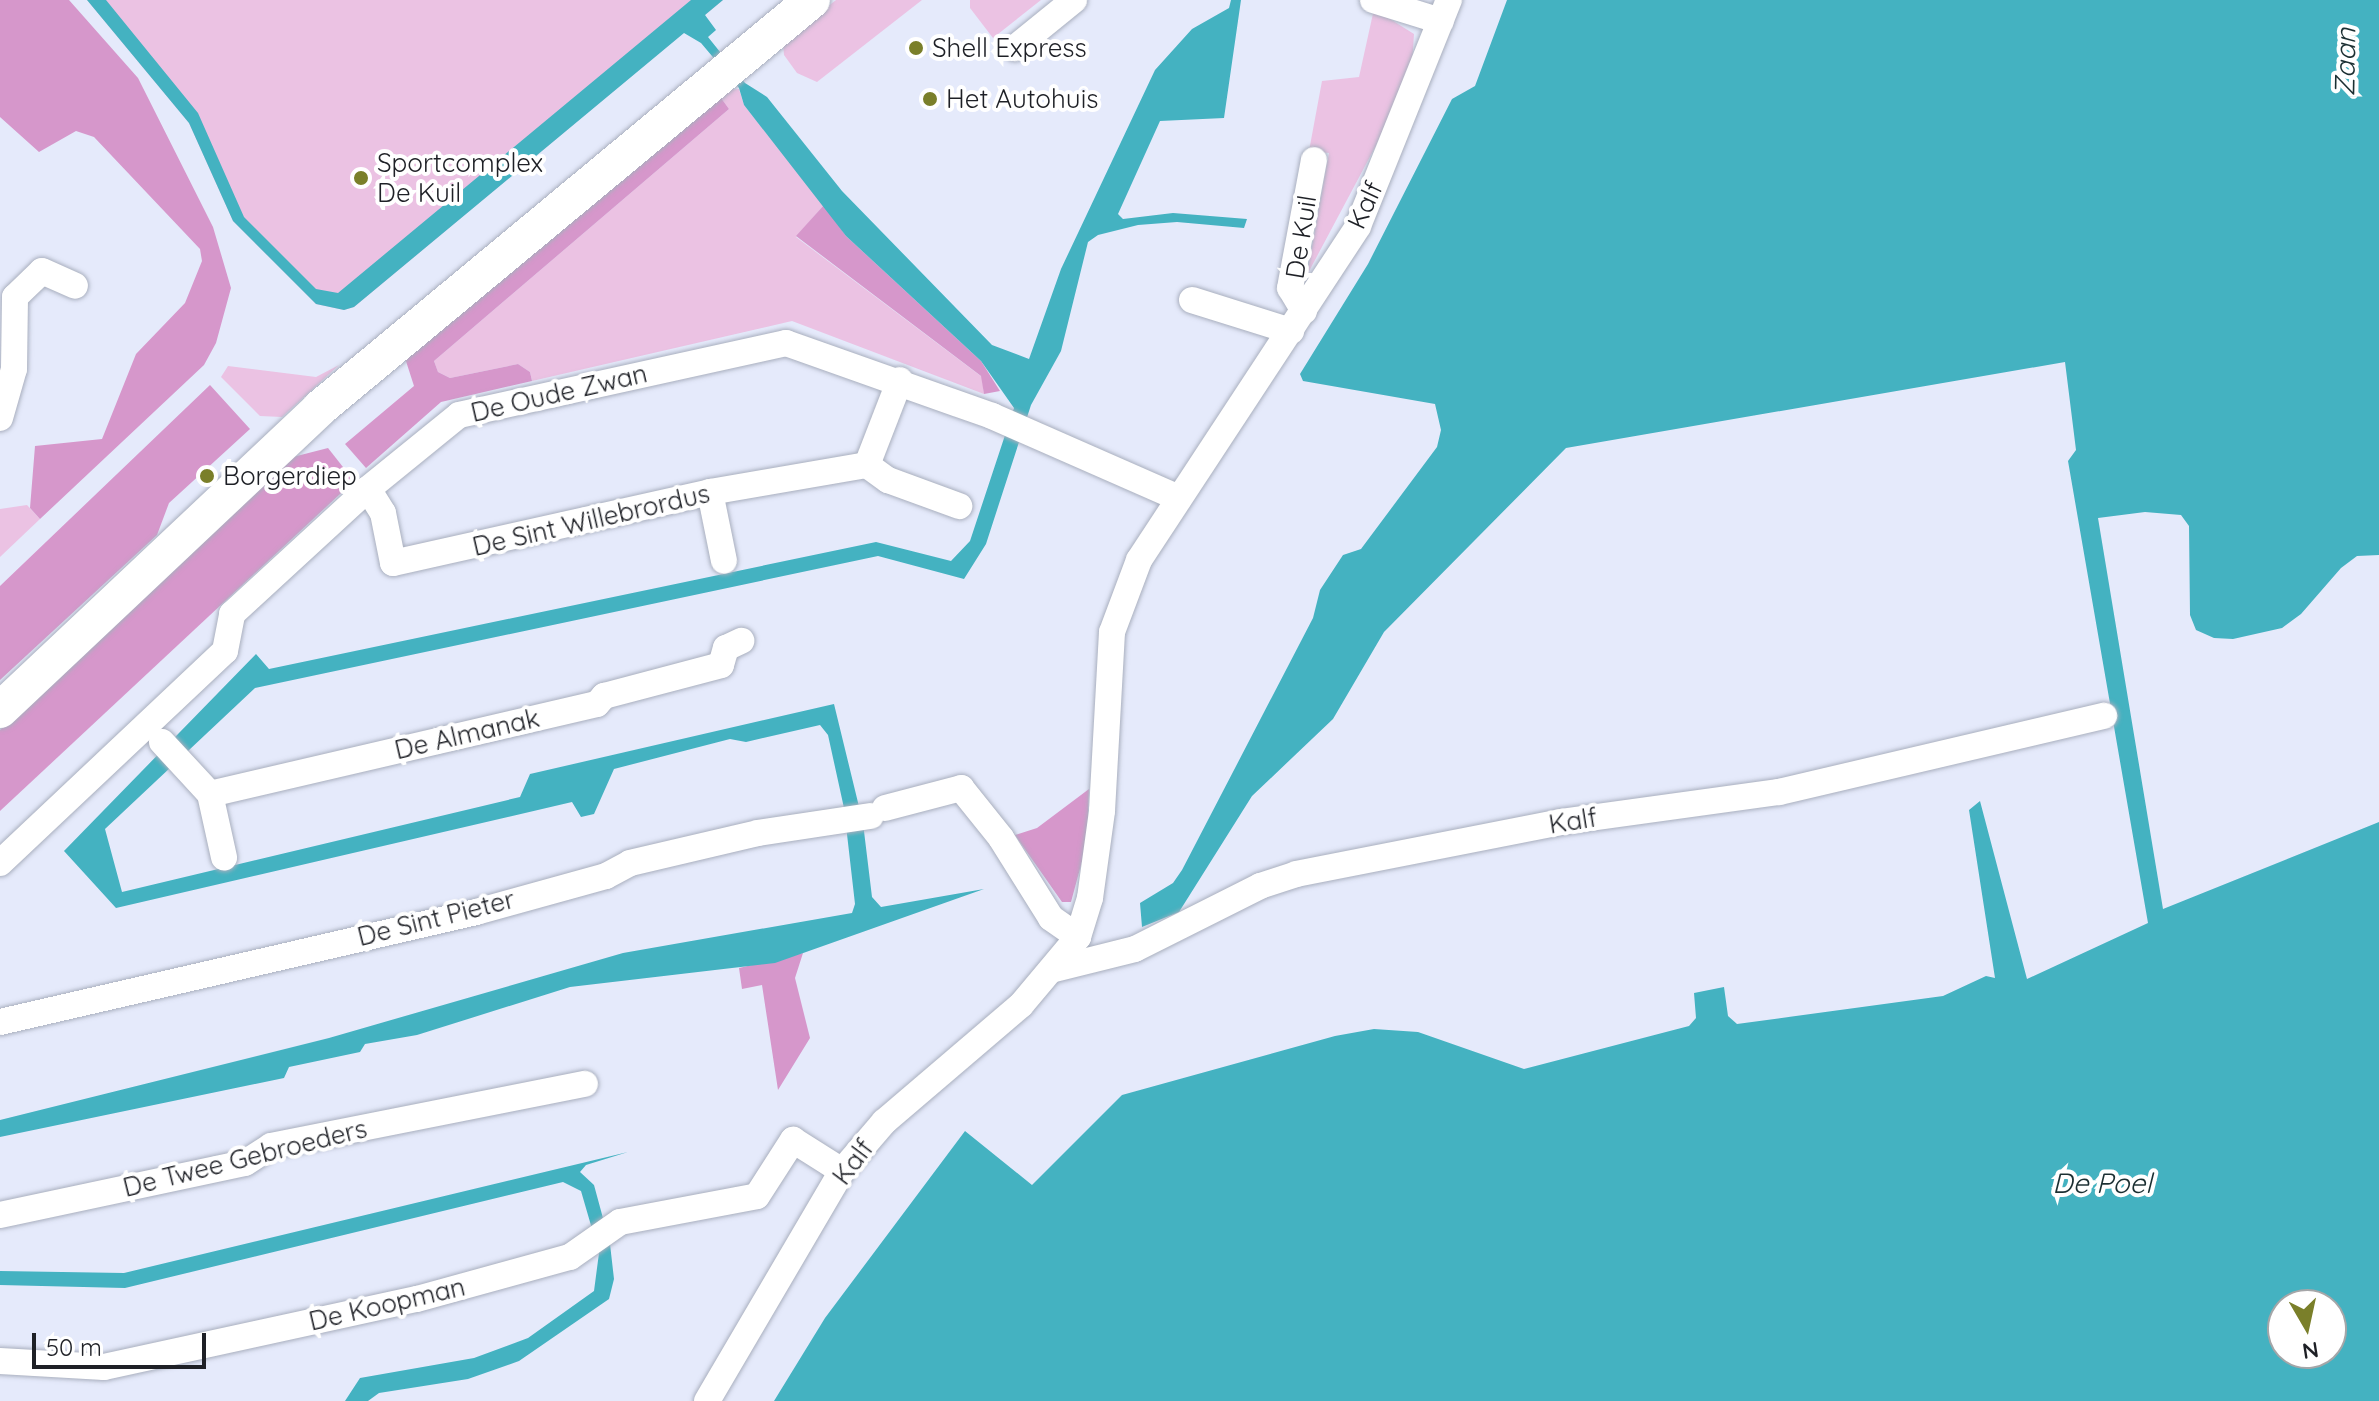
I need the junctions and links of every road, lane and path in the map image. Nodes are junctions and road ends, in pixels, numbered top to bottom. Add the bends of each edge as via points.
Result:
1 (812, 0) edge
2 (1074, 0) edge
3 (1373, 0) edge
4 (1445, 11) edge
5 (1015, 48) dead end
6 (1314, 160) dead end
7 (75, 286) dead end
8 (1192, 300) dead end
9 (1297, 321) junction
10 (900, 380) junction
11 (0, 418) edge
12 (867, 465) junction
13 (368, 489) junction
14 (710, 492) junction
15 (1179, 498) junction
16 (959, 506) dead end
17 (724, 561) dead end
18 (741, 641) dead end
19 (0, 710) edge
20 (2104, 716) dead end
21 (162, 742) dead end
22 (210, 794) junction
23 (224, 857) dead end
24 (0, 863) edge
25 (1078, 937) junction
26 (1055, 969) junction
27 (0, 1022) edge
28 (585, 1084) dead end
29 (842, 1171) junction
30 (0, 1215) edge
31 (0, 1361) edge
32 (707, 1401) edge

1 - 19 main road via 320,408
2 - 5 street
3 - 4 street
4 - 9 street, Kalf via 1358,226
6 - 9 street, De Kuil via 1290,288
7 - 11 street via 42,271 15,297 14,369
8 - 9 street
9 - 15 street, Kalf
10 - 12 street
10 - 13 street, De Oude Zwan via 786,343 459,415
10 - 15 street, De Oude Zwan
12 - 14 street, De Sint Willebrordus
12 - 16 street via 888,480
13 - 14 street, De Sint Willebrordus via 383,513 393,563
13 - 24 street, De Oude Zwan via 232,614 225,651
14 - 17 street
15 - 25 street, Kalf via 1139,560 1112,632 1102,811 1090,898
18 - 22 street, De Almanak via 726,648 721,665 604,696 597,704
20 - 26 street, Kalf via 1779,792 1560,822 1296,874 1260,886 1135,949
21 - 22 street
22 - 23 street
25 - 26 street, Kalf
25 - 27 street, De Sint Pieter via 1051,918 1001,838 961,788 878,812 658,856 476,912
26 - 29 street, Kalf via 1021,1005 884,1122
28 - 30 street, De Twee Gebroeders via 271,1146 245,1163
29 - 31 street, De Koopman via 793,1140 757,1196 620,1222 595,1242 417,1299 104,1367
29 - 32 street, Kalf

